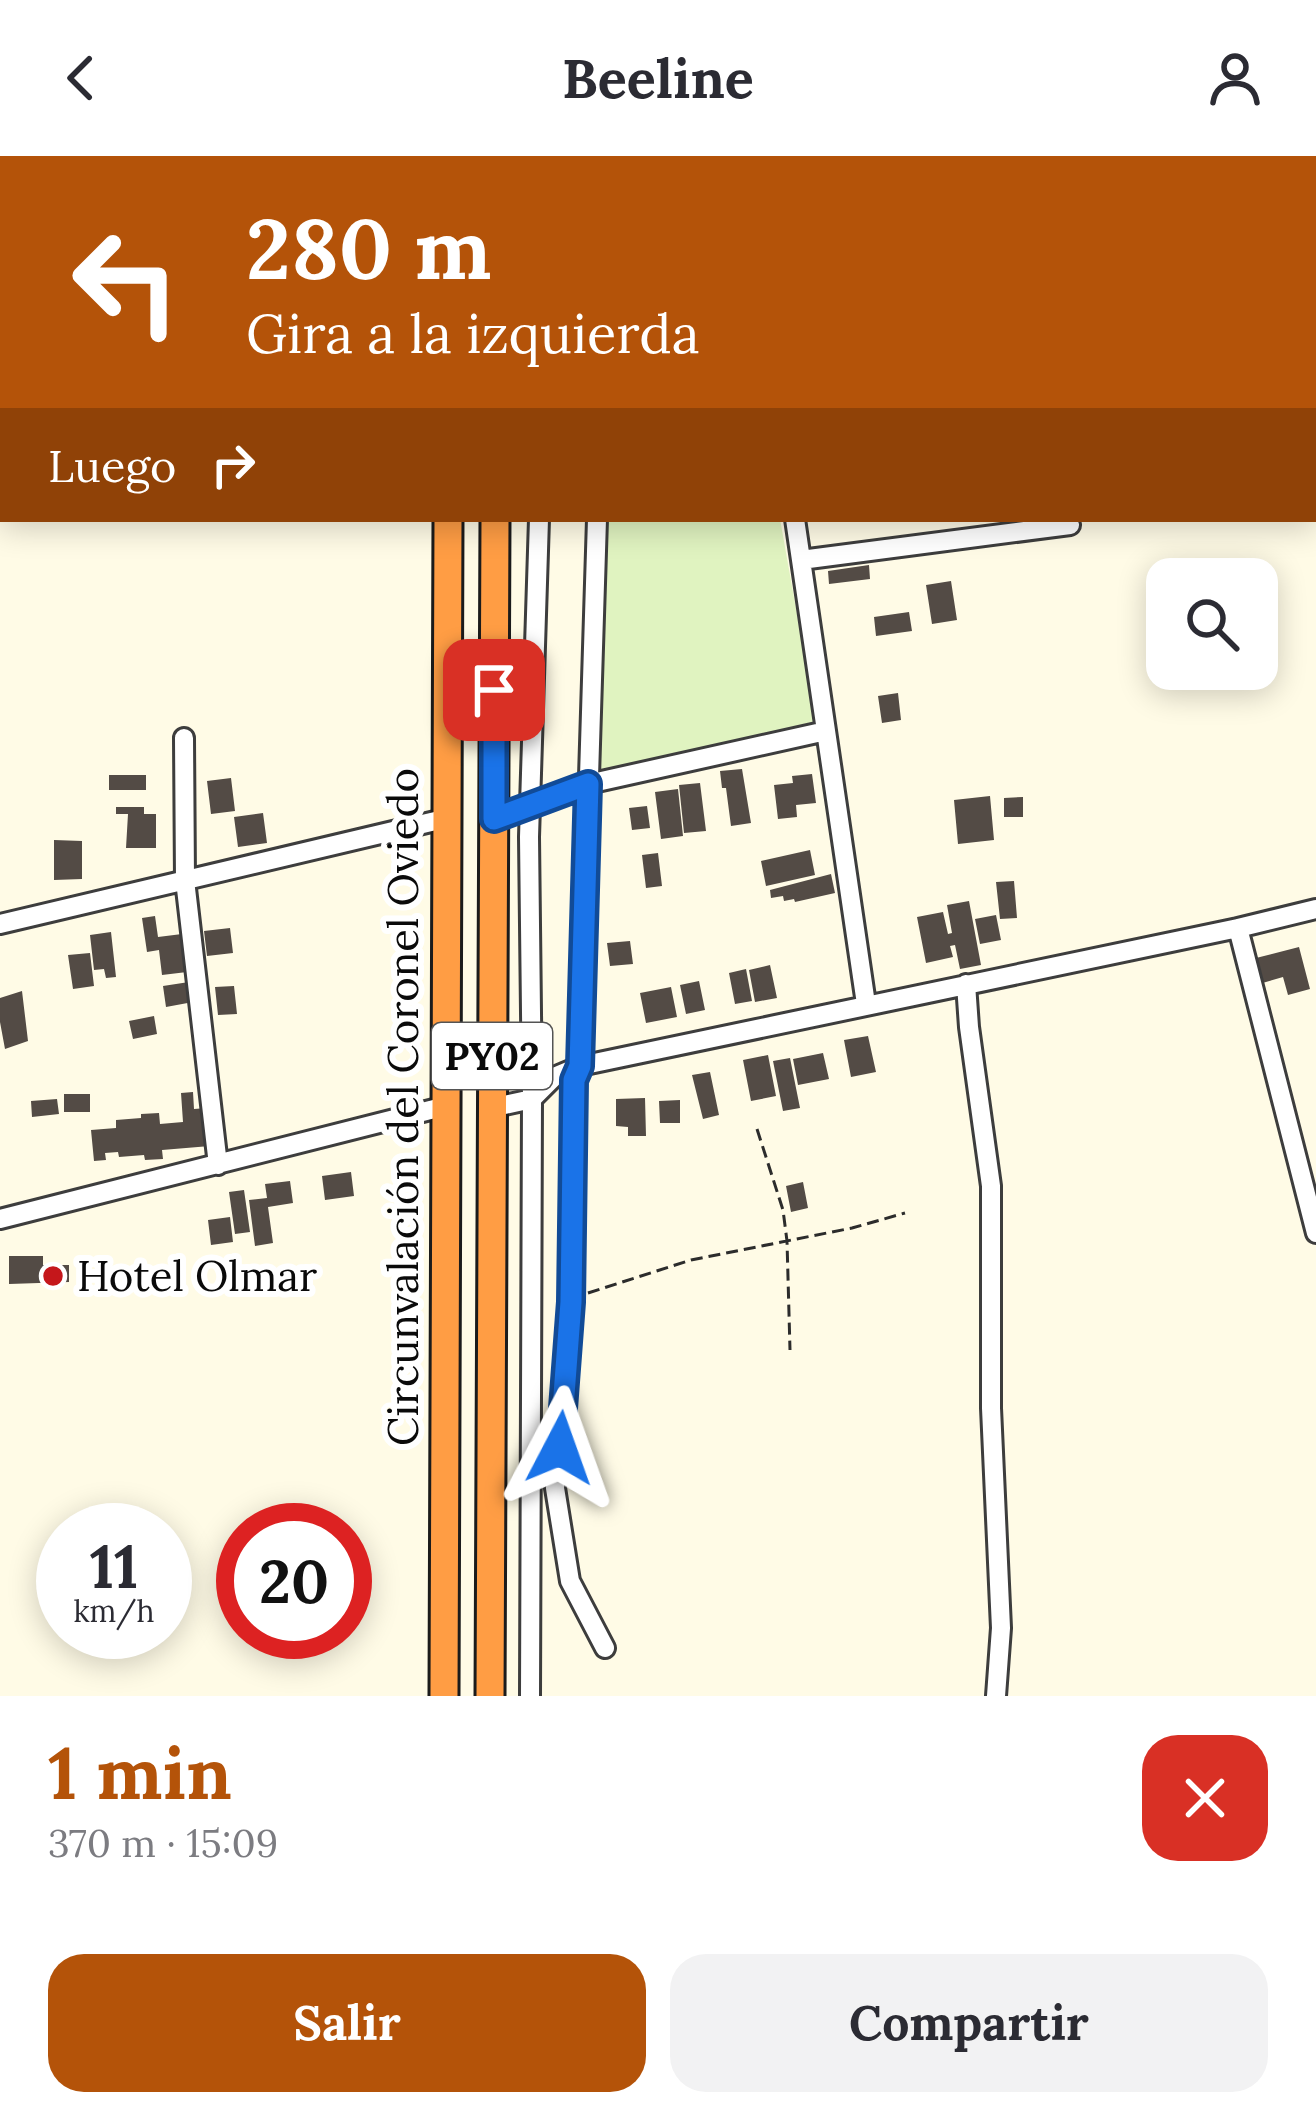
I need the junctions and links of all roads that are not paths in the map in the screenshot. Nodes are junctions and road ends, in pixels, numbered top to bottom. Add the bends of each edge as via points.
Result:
1 (448, 522) edge
2 (495, 522) edge
3 (538, 522) edge
4 (597, 522) edge
5 (795, 522) edge
6 (1070, 525) dead end
7 (801, 560) junction
8 (826, 731) junction
9 (184, 738) dead end
10 (588, 784) junction
11 (531, 805) junction
12 (448, 818) junction
13 (494, 819) junction
14 (185, 880) junction
15 (1316, 909) edge
16 (0, 924) edge
17 (1238, 928) junction
18 (966, 984) junction
19 (866, 1004) junction
20 (580, 1066) junction
21 (532, 1099) junction
22 (446, 1106) junction
23 (491, 1108) junction
24 (218, 1165) junction
25 (0, 1219) edge
26 (1316, 1233) edge
27 (605, 1648) dead end
28 (444, 1696) edge
29 (490, 1696) edge
30 (530, 1696) edge
31 (996, 1696) edge

1 - 12 highway, Circunvalación del Coronel Oviedo / PY02
2 - 13 highway, Circunvalación del Coronel Oviedo / PY02
3 - 11 street
4 - 10 street
5 - 7 street
6 - 7 street
7 - 8 street
8 - 10 street
8 - 19 street
9 - 14 street
10 - 11 street
10 - 20 street
11 - 13 street
11 - 21 street
12 - 14 street
12 - 22 highway, Circunvalación del Coronel Oviedo / PY02
13 - 23 highway, Circunvalación del Coronel Oviedo / PY02
14 - 16 street
14 - 24 street
15 - 17 street
17 - 18 street
17 - 26 street
18 - 19 street
18 - 31 street via 991,1186
19 - 20 street
20 - 21 street
20 - 27 street via 555,1488 570,1581
21 - 23 street
21 - 30 street
22 - 24 street
22 - 28 highway, Circunvalación del Coronel Oviedo / PY02
23 - 29 highway, Circunvalación del Coronel Oviedo / PY02
24 - 25 street

